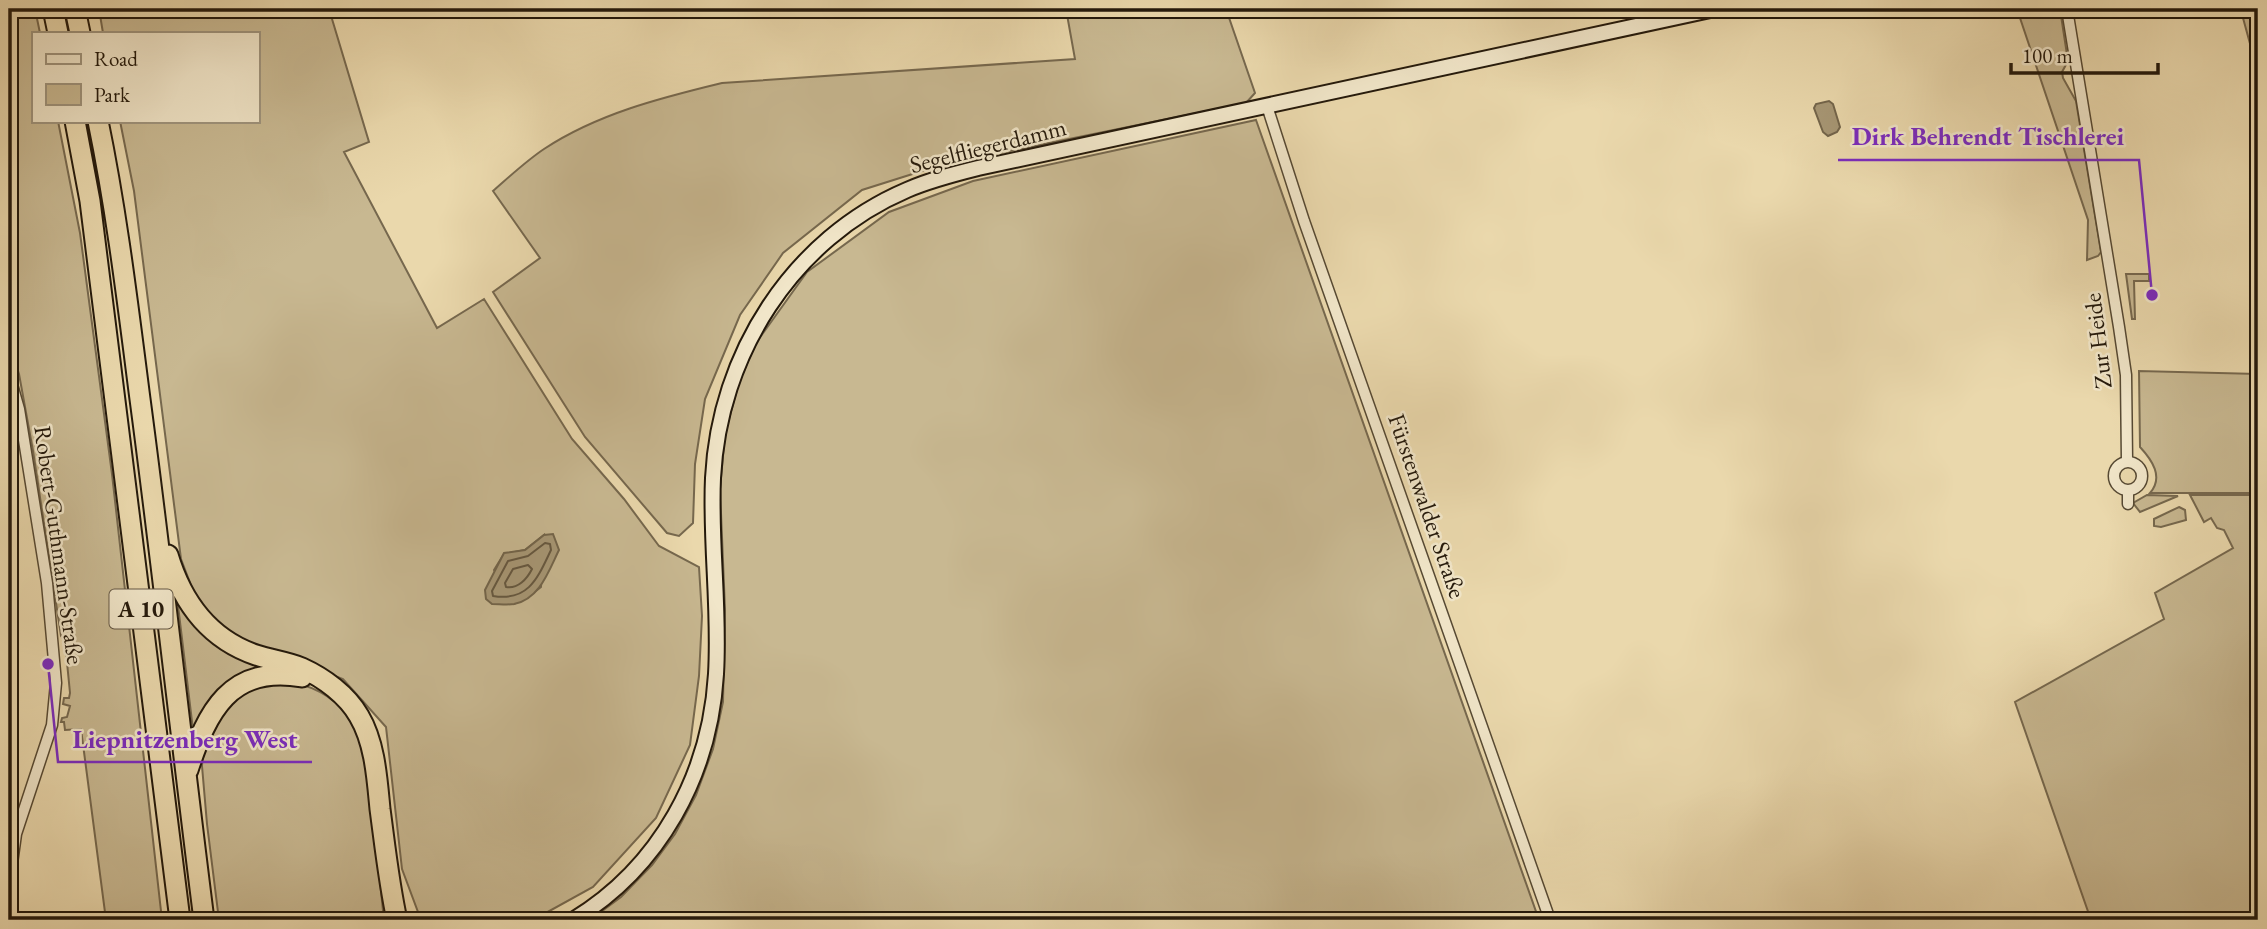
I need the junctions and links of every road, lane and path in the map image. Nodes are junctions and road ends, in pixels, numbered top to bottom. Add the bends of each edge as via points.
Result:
1 (52, 9) edge
2 (75, 9) edge
3 (1715, 9) edge
4 (2067, 9) edge
5 (58, 32) edge
6 (80, 32) edge
7 (1267, 106) junction
8 (75, 122) edge
9 (98, 122) edge
10 (9, 374) edge
11 (2127, 461) junction
12 (2128, 491) junction
13 (2128, 504) dead end
14 (154, 505) junction
15 (324, 680) junction
16 (186, 777) junction
17 (9, 885) edge
18 (9, 911) edge
19 (10, 920) edge
20 (180, 920) edge
21 (204, 920) edge
22 (397, 920) edge
23 (573, 920) edge
24 (1550, 920) edge

1 - 5 highway
2 - 6 highway
3 - 7 street, Segelfliegerdamm
4 - 11 street, Zur Heide via 2126,375
7 - 23 street, Segelfliegerdamm via 923,184 862,214 820,246 786,282 756,326 735,370 718,432 713,477 716,675 701,760 684,801 656,846 624,882
7 - 24 street, Fürstenwalder Straße
8 - 20 highway, A 10 via 90,201
9 - 14 highway, A 10 via 110,178
10 - 17 street, Robert-Guthmann-Straße via 19,409 47,583 56,683 52,724 16,834
11 - 12 street, Zur Heide via 2119,464 2114,476 2119,488
11 - 12 street, Zur Heide via 2140,467 2143,476 2139,485
12 - 13 street, Zur Heide
14 - 15 highway via 173,572 204,623 242,649
14 - 16 highway, A 10
15 - 16 highway via 274,675 234,689 204,725
15 - 22 highway via 351,704 371,744
16 - 21 highway, A 10
18 - 19 street

